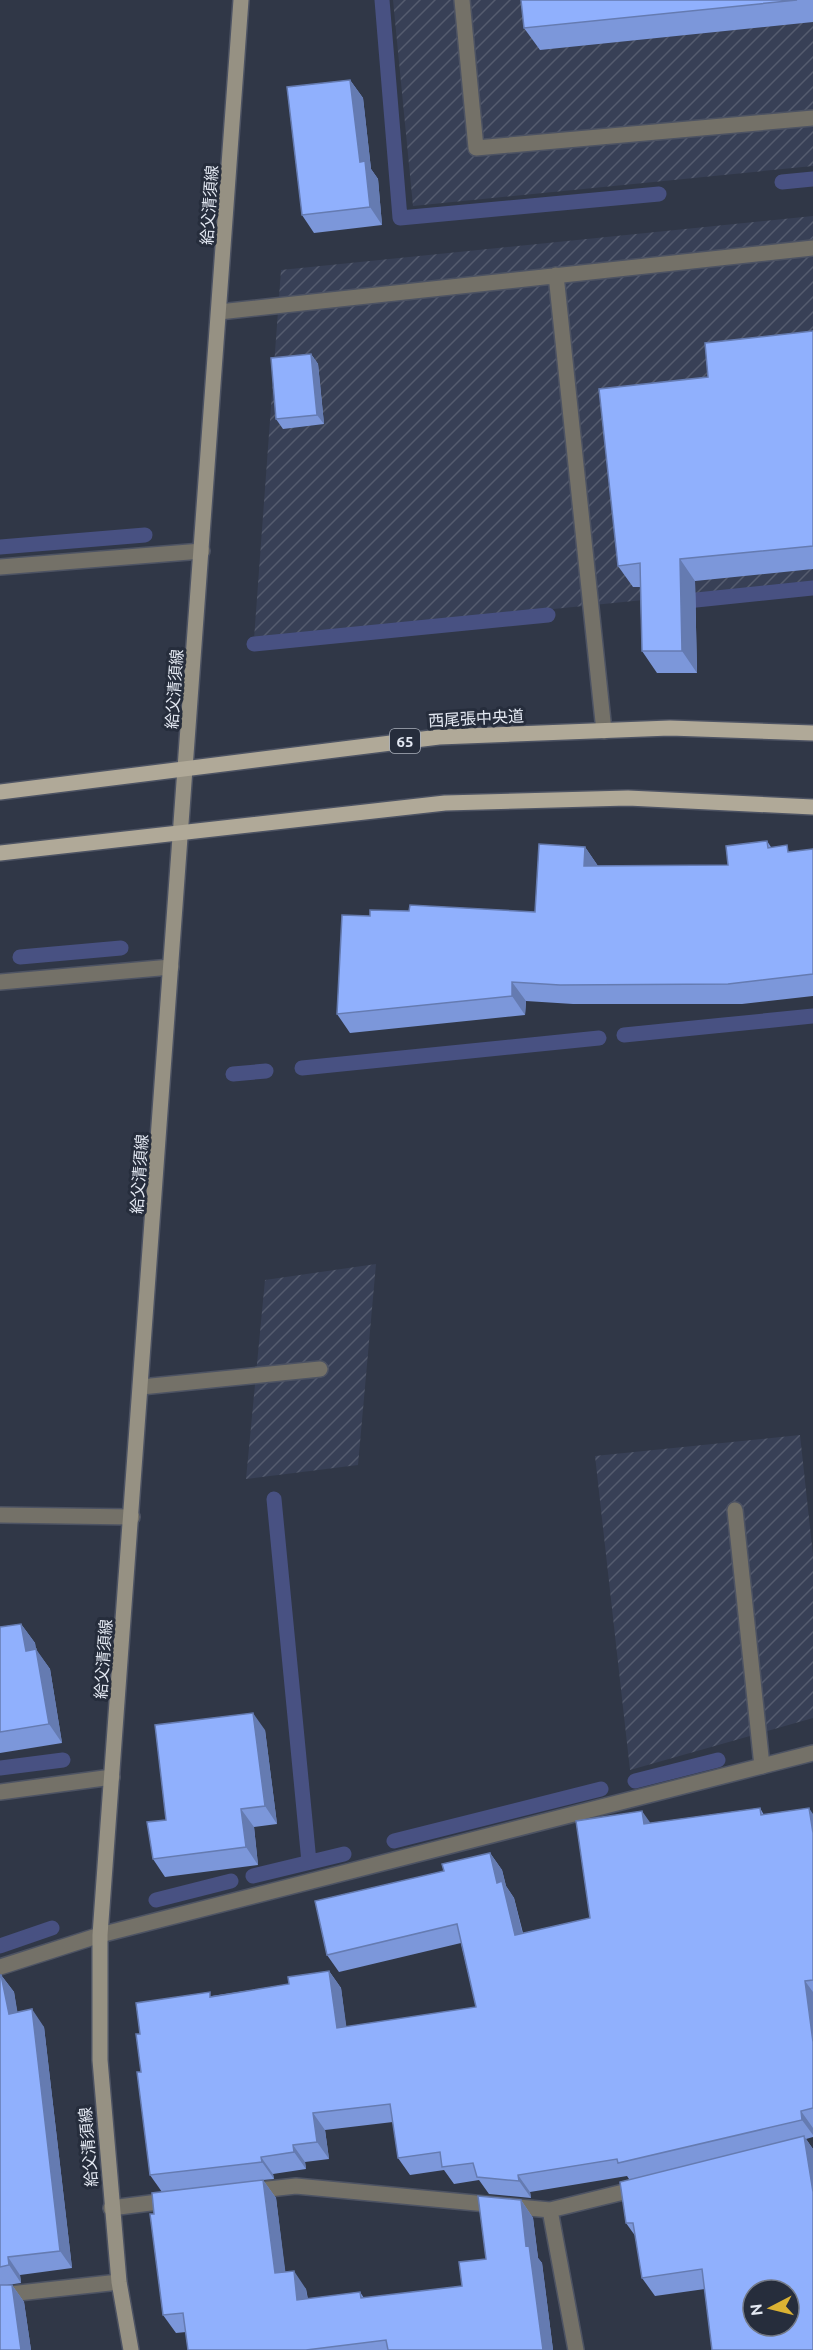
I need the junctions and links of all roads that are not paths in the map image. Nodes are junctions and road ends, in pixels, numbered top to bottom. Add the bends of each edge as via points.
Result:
1 (242, 0) edge
2 (462, 0) edge
3 (813, 118) edge
4 (813, 248) edge
5 (556, 275) junction
6 (219, 312) junction
7 (202, 551) junction
8 (0, 567) edge
9 (604, 731) junction
10 (813, 734) edge
11 (186, 770) junction
12 (0, 792) edge
13 (813, 807) edge
14 (181, 832) junction
15 (0, 853) edge
16 (171, 967) junction
17 (0, 982) edge
18 (320, 1368) dead end
19 (141, 1387) junction
20 (735, 1510) dead end
21 (0, 1515) edge
22 (132, 1517) junction
23 (813, 1753) edge
24 (762, 1766) junction
25 (112, 1777) junction
26 (0, 1792) edge
27 (100, 1935) junction
28 (0, 1967) edge
29 (653, 2185) edge
30 (238, 2193) edge
31 (192, 2198) edge
32 (111, 2208) junction
33 (550, 2210) junction
34 (119, 2283) junction
35 (0, 2295) edge
36 (131, 2350) edge
37 (576, 2350) edge

1 - 6 main road, 給父清須線
2 - 3 street via 476,148
4 - 5 street
5 - 6 street
5 - 9 street
6 - 7 main road, 給父清須線
7 - 8 street
7 - 11 main road, 給父清須線
9 - 10 main road, 西尾張中央道 / 65 via 670,728
9 - 11 main road, 西尾張中央道 / 65 via 439,737
11 - 12 main road, 西尾張中央道 / 65
11 - 14 main road, 給父清須線
13 - 14 main road via 628,798 445,803
14 - 15 main road
14 - 16 main road, 給父清須線
16 - 17 street
16 - 19 main road, 給父清須線
18 - 19 street
19 - 22 main road, 給父清須線
20 - 24 street
21 - 22 street
22 - 25 main road, 給父清須線
23 - 24 street
24 - 27 street
25 - 26 street
25 - 27 main road, 給父清須線
27 - 28 street
27 - 32 main road, 給父清須線 via 100,2060
29 - 33 street
30 - 33 street via 296,2186
31 - 32 street
32 - 34 main road, 給父清須線
33 - 37 street
34 - 35 street
34 - 36 main road, 給父清須線

